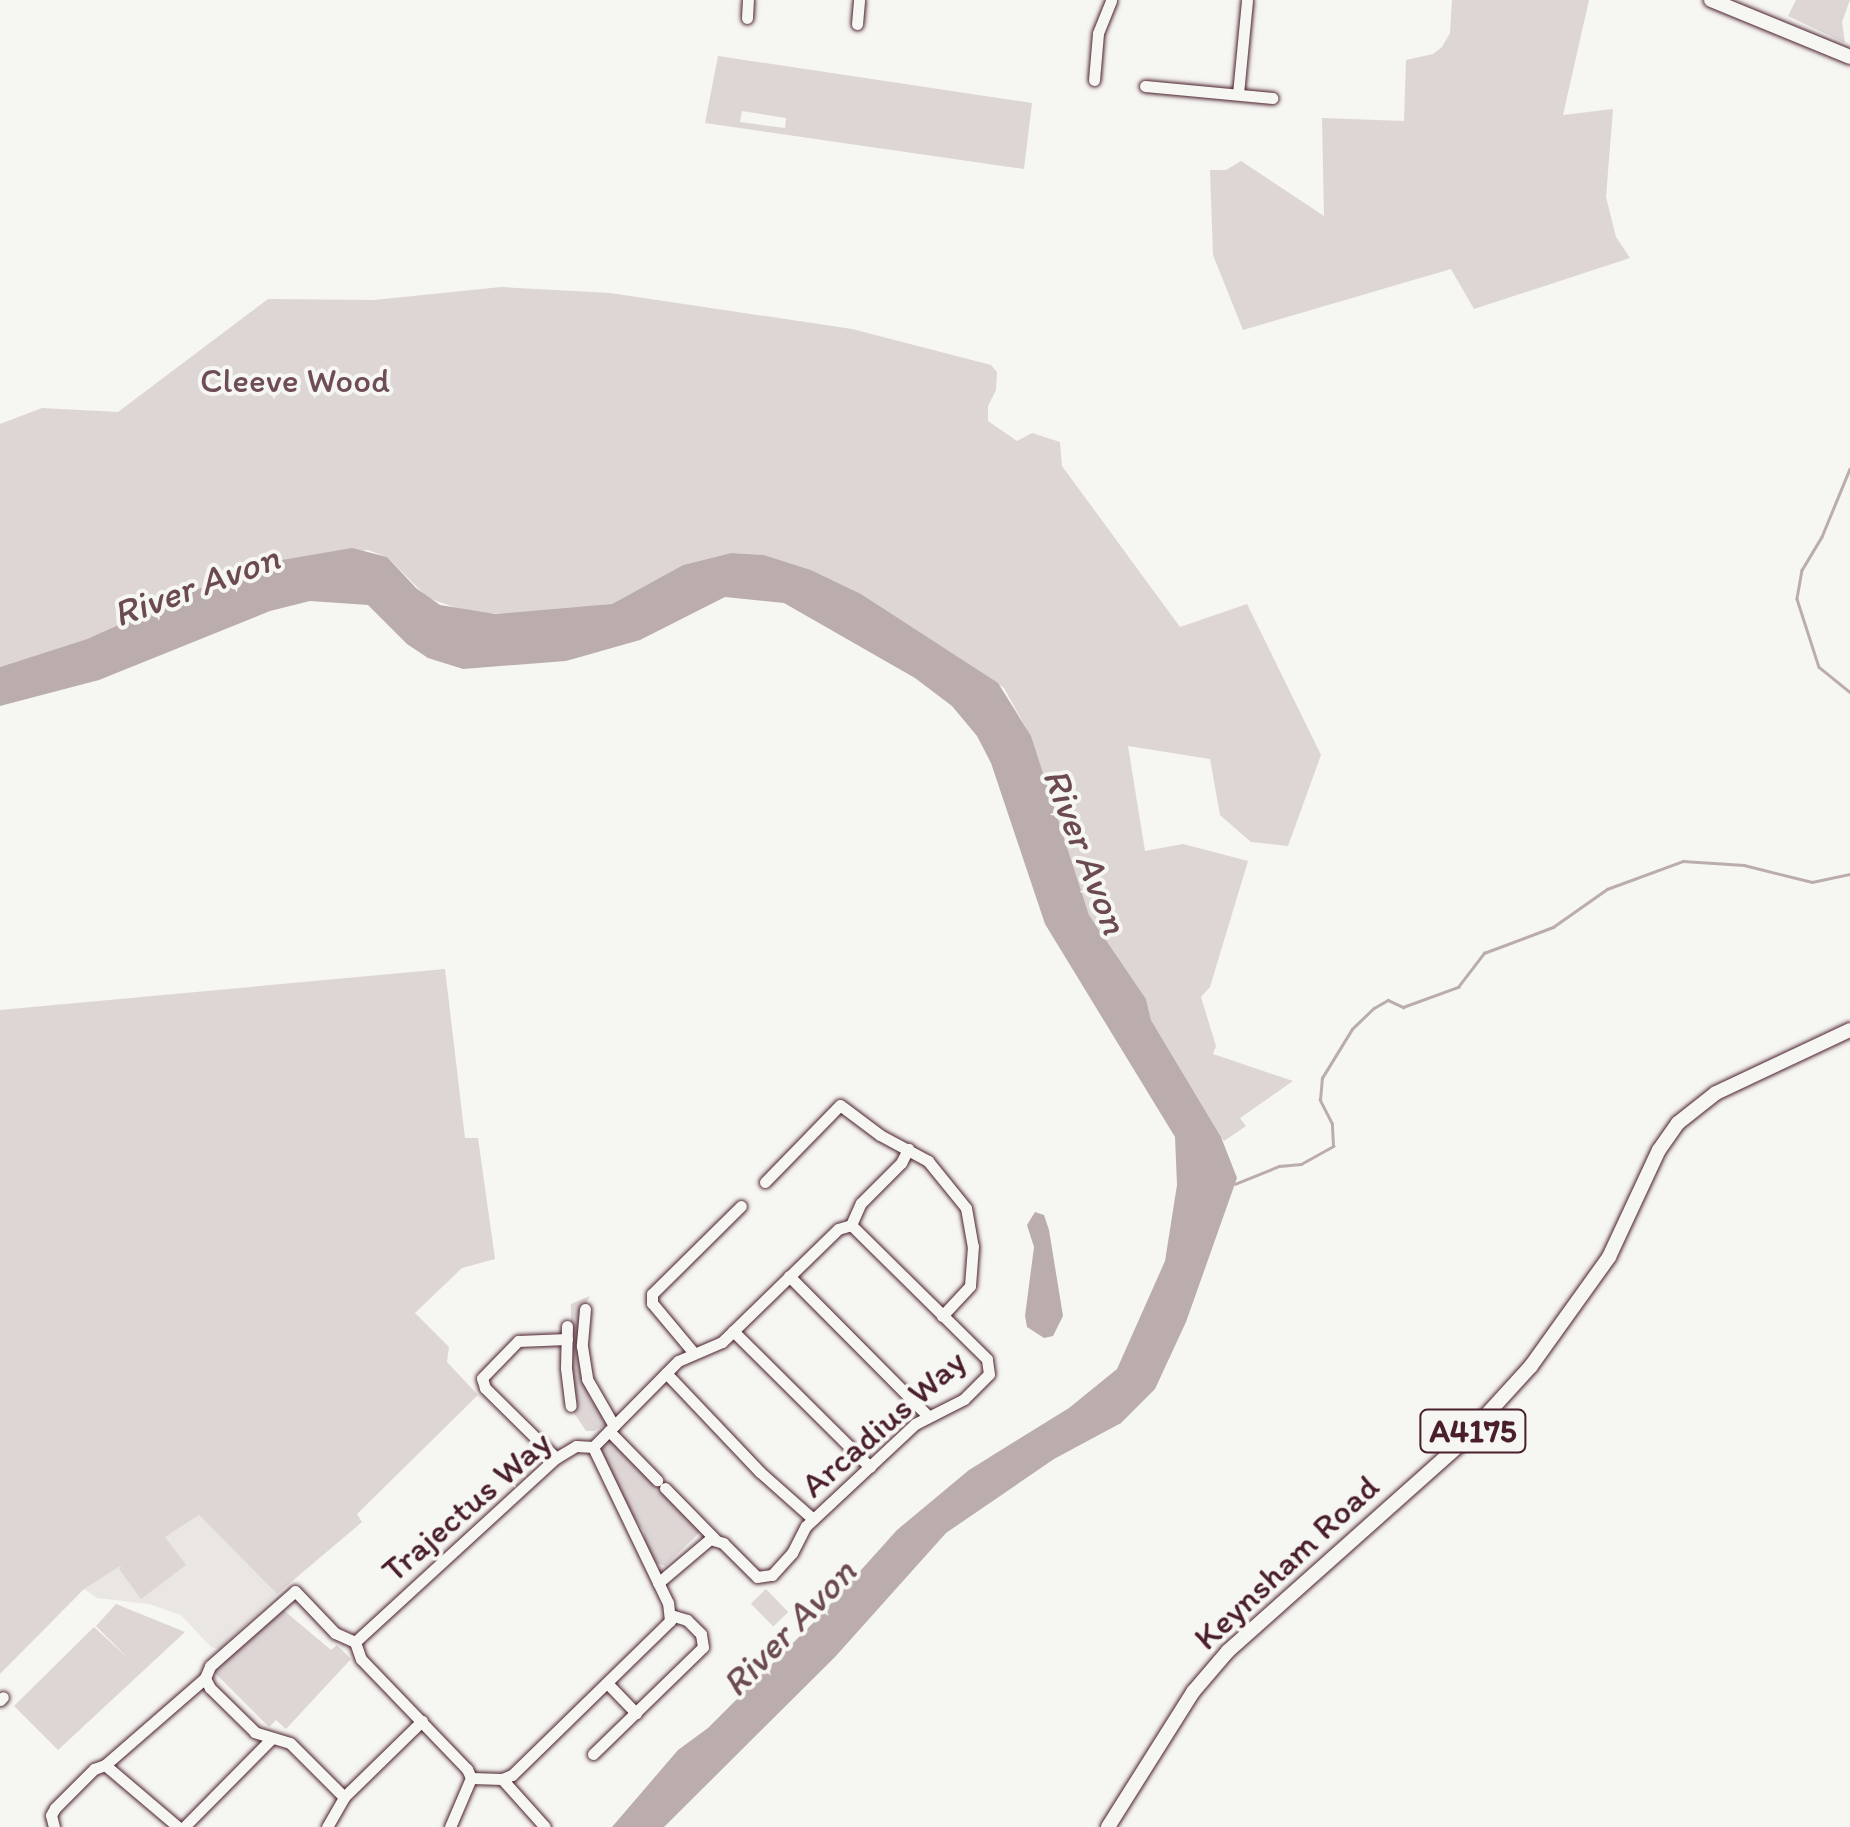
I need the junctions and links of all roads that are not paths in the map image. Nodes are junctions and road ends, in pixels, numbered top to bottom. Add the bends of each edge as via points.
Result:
1 (748, 0) edge
2 (859, 0) edge
3 (1111, 0) edge
4 (1247, 0) edge
5 (1717, 1) edge
6 (747, 18) dead end
7 (857, 24) dead end
8 (1850, 57) edge
9 (1094, 80) dead end
10 (1145, 86) dead end
11 (1238, 94) junction
12 (1272, 98) dead end
13 (1850, 1030) edge
14 (908, 1149) junction
15 (765, 1182) dead end
16 (741, 1206) dead end
17 (851, 1225) junction
18 (789, 1276) junction
19 (586, 1309) dead end
20 (942, 1316) junction
21 (734, 1331) junction
22 (694, 1352) junction
23 (666, 1373) junction
24 (571, 1406) dead end
25 (927, 1415) junction
26 (612, 1428) junction
27 (593, 1447) junction
28 (556, 1458) junction
29 (870, 1467) junction
30 (814, 1519) junction
31 (715, 1539) junction
32 (658, 1584) junction
33 (671, 1615) junction
34 (355, 1642) junction
35 (206, 1678) junction
36 (608, 1683) junction
37 (636, 1713) junction
38 (422, 1721) junction
39 (272, 1738) junction
40 (593, 1754) dead end
41 (105, 1765) junction
42 (470, 1778) junction
43 (502, 1780) junction
44 (344, 1797) junction
45 (54, 1827) edge
46 (181, 1827) edge
47 (328, 1827) edge
48 (450, 1827) edge
49 (545, 1827) edge
50 (1108, 1827) edge

1 - 6 street
2 - 7 street
3 - 9 street via 1098,33
4 - 11 street
5 - 8 main road
10 - 11 street
11 - 12 street
13 - 50 main road, Keynsham Road / A4175 via 1716,1093 1678,1123 1609,1257 1520,1380 1458,1446 1228,1650 1193,1692
14 - 15 street via 840,1105
14 - 17 street
14 - 20 street via 946,1178 970,1222 970,1286
16 - 22 street via 652,1294 652,1303
17 - 18 street via 838,1229
17 - 20 street, Arcadius Way
18 - 21 street
18 - 25 street
19 - 26 street, Arcadius Way via 587,1379
20 - 25 street, Arcadius Way via 990,1368 964,1399
21 - 22 street
21 - 29 street
22 - 23 street
23 - 26 street
23 - 30 street
24 - 28 street via 567,1332 518,1341 482,1378
25 - 29 street, Arcadius Way
26 - 27 street
26 - 31 street, Arcadius Way
27 - 28 street, Trajectus Way via 576,1446
27 - 32 street, Trajectus Way
28 - 34 street, Trajectus Way
29 - 30 street, Arcadius Way
30 - 31 street, Arcadius Way via 765,1578
31 - 32 street
32 - 33 street, Trajectus Way
33 - 36 street
33 - 37 street via 687,1620 704,1644
34 - 35 street via 335,1633 295,1590 210,1666
34 - 38 street via 361,1659
35 - 39 street via 255,1732
35 - 41 street
36 - 37 street
36 - 43 street
37 - 40 street
38 - 42 street
38 - 44 street
39 - 44 street via 290,1743
39 - 46 street
41 - 45 street via 55,1808
41 - 46 street
42 - 43 street
42 - 48 street
43 - 49 street
44 - 47 street

